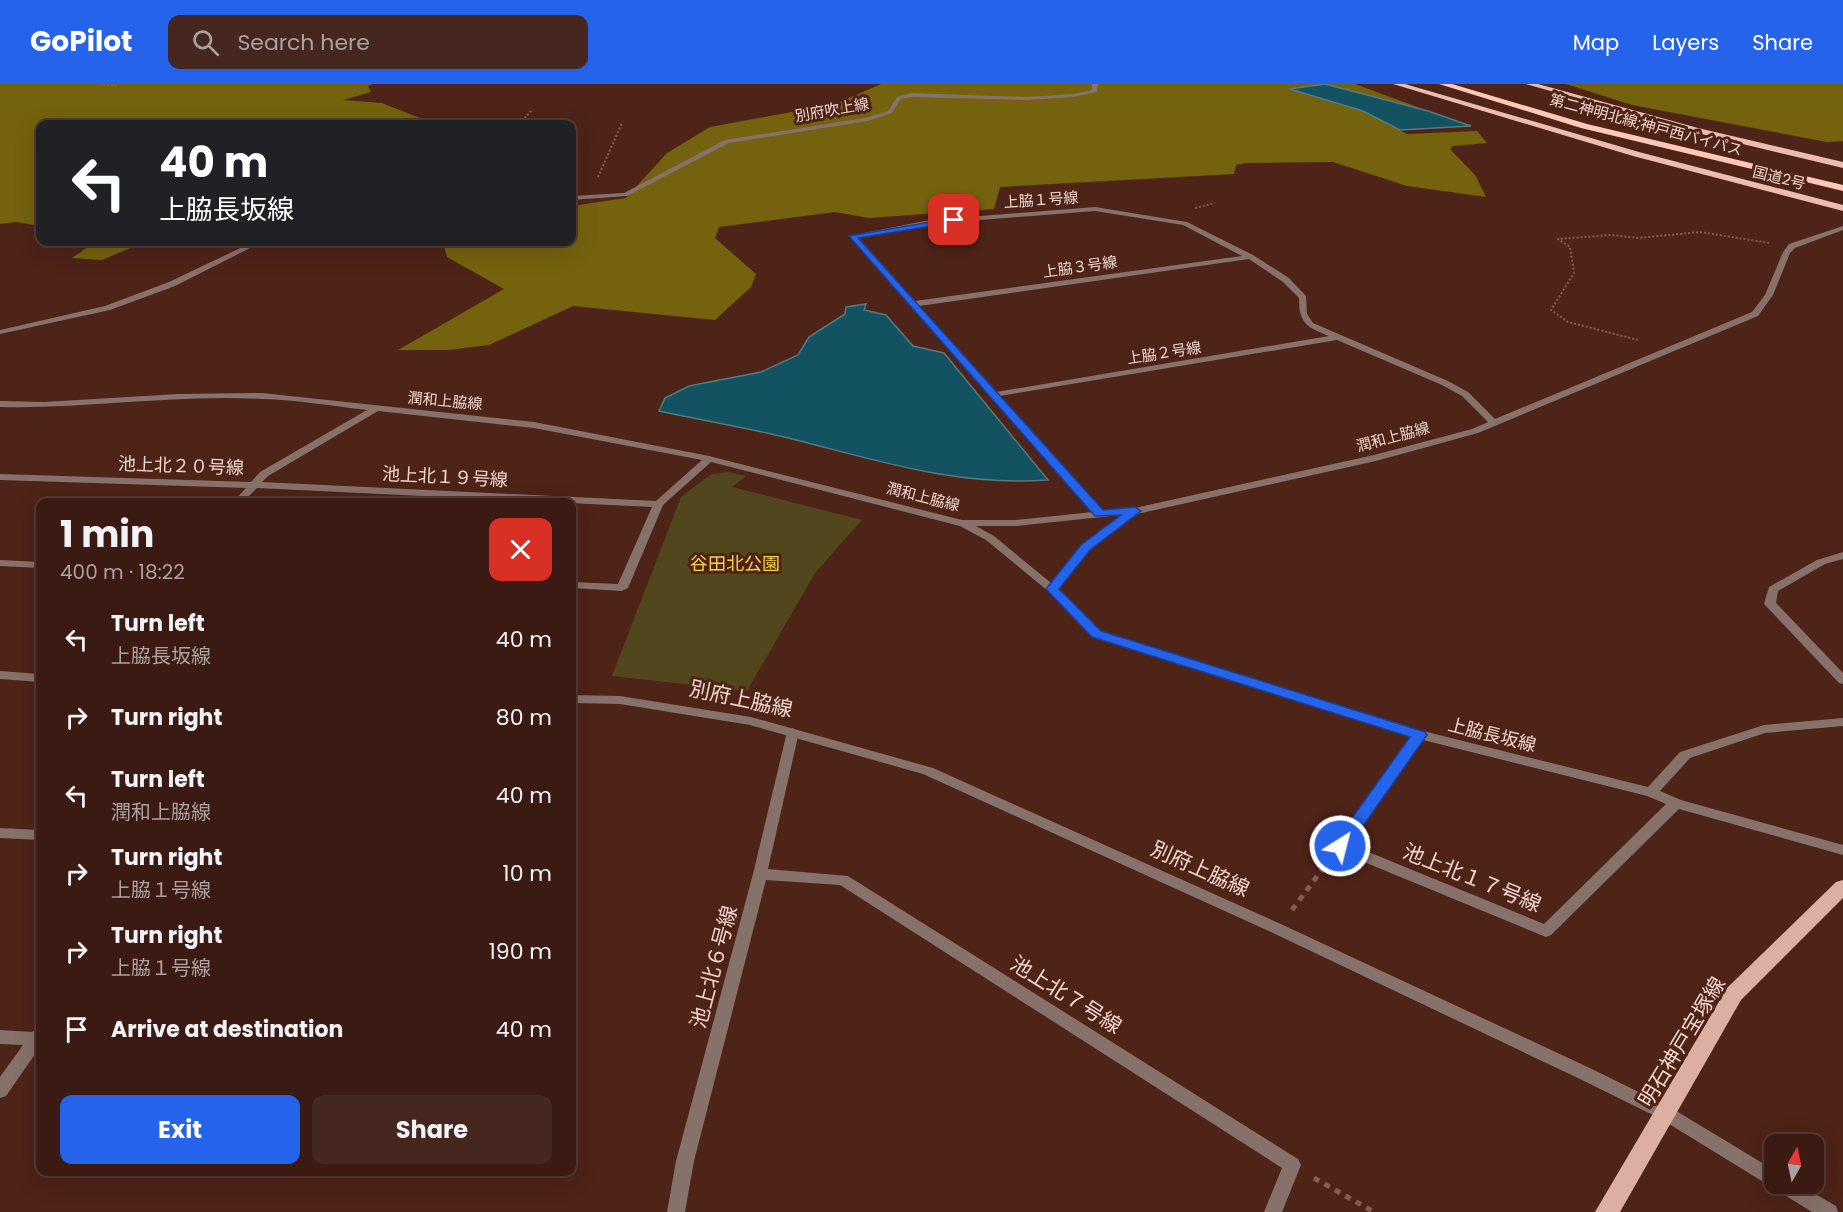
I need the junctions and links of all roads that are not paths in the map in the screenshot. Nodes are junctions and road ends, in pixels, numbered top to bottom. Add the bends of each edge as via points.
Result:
1 (1095, 84) edge
2 (1397, 84) edge
3 (1443, 84) edge
4 (1466, 84) edge
5 (1530, 84) edge
6 (1843, 165) edge
7 (1843, 180) edge
8 (1843, 189) edge
9 (576, 198) edge
10 (1843, 208) edge
11 (1842, 229) edge
12 (250, 246) edge
13 (1250, 257) junction
14 (913, 304) junction
15 (0, 332) edge
16 (1339, 338) junction
17 (993, 394) junction
18 (0, 404) edge
19 (374, 410) junction
20 (1494, 424) junction
21 (710, 459) junction
22 (0, 477) edge
23 (254, 485) junction
24 (242, 498) edge
25 (530, 498) edge
26 (576, 500) edge
27 (658, 504) junction
28 (1135, 511) junction
29 (1100, 514) junction
30 (962, 523) junction
31 (1843, 555) edge
32 (0, 564) edge
33 (36, 565) edge
34 (576, 585) edge
35 (1052, 589) junction
36 (0, 675) edge
37 (36, 678) edge
38 (1843, 680) edge
39 (576, 699) edge
40 (1843, 722) edge
41 (793, 732) junction
42 (1420, 735) junction
43 (1651, 792) junction
44 (1676, 803) junction
45 (0, 833) edge
46 (36, 835) edge
47 (1843, 850) edge
48 (760, 874) junction
49 (1843, 887) edge
50 (0, 1037) edge
51 (36, 1037) edge
52 (36, 1041) edge
53 (0, 1091) edge
54 (1667, 1114) junction
55 (1764, 1173) edge
56 (1799, 1194) edge
57 (676, 1212) edge
58 (1273, 1212) edge
59 (1607, 1212) edge
60 (1829, 1212) edge

1 - 9 street, 別府吹上線 via 1095,91 1077,96 911,95 899,98 890,112 866,120 727,141 625,195
2 - 10 highway, 国道2号 via 1636,154
3 - 8 highway, 第二神明北線;神戸西バイパス via 1584,126
4 - 7 highway, 第二神明北線;神戸西バイパス via 1596,121
5 - 6 highway, 国道2号
11 - 20 street, 潤和上脇線 via 1792,246 1769,295 1755,314
12 - 15 street via 172,284 107,308
13 - 14 street, 上脇３号線
13 - 14 street, 上脇１号線 via 1185,223 1095,209 930,222 853,236
13 - 16 street, 上脇１号線 via 1286,280 1303,298 1303,314 1310,325
14 - 17 street, 上脇１号線
16 - 17 street, 上脇２号線
16 - 20 street, 上脇１号線 via 1445,382 1465,394
17 - 29 street, 上脇１号線
18 - 19 street, 潤和上脇線 via 262,396
19 - 21 street, 潤和上脇線 via 534,425
19 - 23 street, 池上北２０号線 via 264,474
20 - 28 street, 潤和上脇線 via 1376,458
21 - 27 street
21 - 30 street, 潤和上脇線
22 - 23 street, 池上北２０号線
23 - 24 street
23 - 25 street, 池上北１９号線
26 - 27 street, 池上北１９号線
27 - 34 street via 622,588
28 - 29 street, 潤和上脇線
28 - 35 street via 1085,547
29 - 30 street, 潤和上脇線 via 1015,523
30 - 35 street, 上脇長坂線 via 990,538
31 - 38 street via 1821,562 1773,589 1770,604
32 - 33 street
35 - 42 street, 上脇長坂線 via 1096,634
36 - 37 street
39 - 41 street, 別府上脇線 via 620,700 751,720
40 - 43 street via 1764,729 1685,755
41 - 48 street, 池上北６号線
41 - 54 street, 別府上脇線 via 928,771 1278,929
42 - 43 street, 上脇長坂線
42 - 44 street, 池上北１７号線 via 1340,846 1546,931
43 - 44 street, 上脇長坂線
44 - 47 street, 上脇長坂線
45 - 46 street
48 - 57 street, 池上北６号線 via 685,1161
48 - 58 street, 池上北７号線 via 843,880 1292,1165
49 - 54 main road, 明石神戸宝塚線 via 1734,994
50 - 51 street
52 - 53 street
54 - 55 street, 別府上脇線
54 - 59 main road, 明石神戸宝塚線
56 - 60 street

